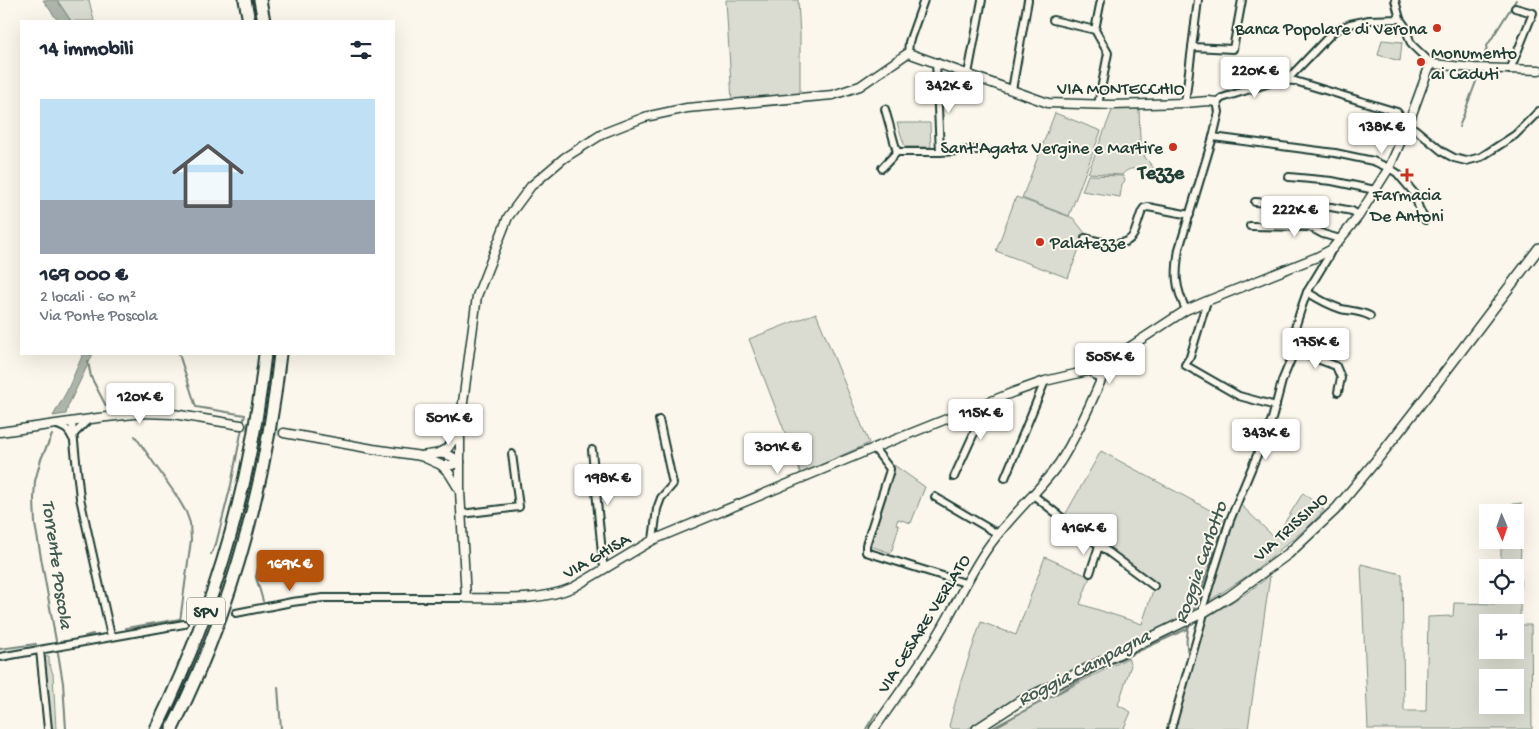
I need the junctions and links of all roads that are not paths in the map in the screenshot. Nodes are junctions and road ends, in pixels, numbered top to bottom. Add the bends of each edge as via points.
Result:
1 (245, 0) edge
2 (260, 0) edge
3 (924, 0) edge
4 (982, 0) edge
5 (1028, 0) edge
6 (1101, 0) edge
7 (1198, 0) edge
8 (1242, 0) edge
9 (1395, 0) edge
10 (1515, 8) dead end
11 (1400, 19) junction
12 (249, 20) edge
13 (264, 20) edge
14 (1053, 20) dead end
15 (1095, 30) junction
16 (1192, 47) junction
17 (908, 53) junction
18 (936, 62) junction
19 (1432, 64) junction
20 (1510, 70) junction
21 (1539, 70) edge
22 (968, 74) junction
23 (1287, 80) junction
24 (1012, 90) junction
25 (1217, 102) junction
26 (1185, 103) junction
27 (1098, 105) junction
28 (885, 109) dead end
29 (1539, 111) edge
30 (1408, 126) junction
31 (1213, 137) junction
32 (976, 150) dead end
33 (898, 152) junction
34 (940, 152) junction
35 (882, 168) dead end
36 (1389, 168) junction
37 (1289, 177) dead end
38 (1375, 190) junction
39 (1255, 202) dead end
40 (1190, 215) junction
41 (1359, 215) junction
42 (1425, 220) dead end
43 (1250, 226) dead end
44 (1085, 238) dead end
45 (1340, 239) junction
46 (1539, 248) edge
47 (1332, 249) junction
48 (1307, 292) junction
49 (1207, 301) junction
50 (1186, 310) junction
51 (1370, 316) dead end
52 (1293, 350) junction
53 (265, 355) edge
54 (280, 355) edge
55 (1097, 374) junction
56 (1045, 381) junction
57 (1338, 392) dead end
58 (983, 404) junction
59 (1276, 406) junction
60 (88, 420) junction
61 (659, 420) dead end
62 (72, 423) junction
63 (56, 425) junction
64 (240, 426) tunnel mouth
65 (460, 430) junction
66 (0, 432) edge
67 (284, 434) tunnel mouth
68 (73, 437) junction
69 (874, 448) junction
70 (592, 450) dead end
71 (438, 453) junction
72 (512, 454) dead end
73 (421, 456) junction
74 (460, 462) junction
75 (441, 465) junction
76 (954, 477) dead end
77 (1005, 478) dead end
78 (460, 491) junction
79 (1032, 494) junction
80 (935, 497) dead end
81 (461, 514) junction
82 (998, 534) junction
83 (653, 540) junction
84 (1099, 546) junction
85 (606, 568) junction
86 (1090, 573) dead end
87 (965, 583) junction
88 (1154, 586) dead end
89 (466, 598) junction
90 (1204, 612) junction
91 (236, 613) dead end
92 (184, 624) dead end
93 (111, 636) junction
94 (40, 650) junction
95 (0, 658) edge
96 (48, 729) edge
97 (156, 729) edge
98 (172, 729) edge
99 (874, 729) edge
100 (977, 729) edge
101 (1171, 729) edge

1 - 12 highway
2 - 13 highway
3 - 17 street
4 - 22 street
5 - 24 street
6 - 15 street
7 - 16 street
8 - 16 street via 1233,49
9 - 11 street
10 - 20 street via 1533,13
11 - 19 street via 1412,46
11 - 23 street via 1369,20 1334,31
14 - 15 street
15 - 27 street via 1108,53
16 - 26 street
17 - 18 street, VIA MONTECCHIO
17 - 65 street via 860,86 833,94 687,108 645,117 604,133 564,158 531,186 508,217 477,296
18 - 22 street, VIA MONTECCHIO
18 - 34 street
19 - 20 street
19 - 30 street
20 - 21 street
22 - 24 street, VIA MONTECCHIO
23 - 25 street
23 - 30 street via 1397,112
24 - 27 street, VIA MONTECCHIO via 1048,103
25 - 26 street, VIA MONTECCHIO
25 - 31 street via 1219,112
26 - 27 street, VIA MONTECCHIO
28 - 33 street
29 - 30 street via 1515,135 1489,153 1466,161 1447,155
30 - 36 street
31 - 36 street via 1342,154
31 - 40 street
32 - 34 street
33 - 34 street
33 - 35 street
36 - 38 street
36 - 42 street via 1414,193
37 - 38 street
38 - 41 street
39 - 41 street via 1344,208
40 - 44 street via 1148,207 1142,211 1134,235 1127,242 1121,244
40 - 50 street via 1176,267 1179,295
41 - 45 street
43 - 45 street via 1310,227
45 - 47 street
46 - 90 main road, VIA TRISSINO via 1336,509 1288,554
47 - 48 street
47 - 49 street
48 - 51 street via 1333,306
48 - 52 street via 1295,328
49 - 50 street
49 - 59 street via 1185,365 1239,396
50 - 55 street via 1119,354 1105,368 1098,365 1095,368
52 - 57 street via 1336,366 1341,378
52 - 59 street
53 - 97 highway, SPV via 256,424 230,539 183,670
54 - 98 highway, SPV via 258,489 240,558 192,688
55 - 56 street, VIA GHISA via 1088,371
55 - 79 street, VIA CESARE VERLATO via 1101,380 1070,445
56 - 58 street, VIA GHISA
56 - 77 street
58 - 69 street, VIA GHISA
58 - 76 street via 985,409
59 - 90 street via 1230,520 1203,606
60 - 62 street
60 - 64 street via 144,413 173,414
60 - 68 street
61 - 83 street via 673,484 661,498 657,509
62 - 63 street
62 - 68 street
63 - 66 street
63 - 68 street via 64,427
65 - 71 street via 448,448
65 - 74 street
67 - 73 street
68 - 93 street via 84,519
69 - 83 street, VIA GHISA
69 - 87 street via 890,469 866,552
70 - 85 street
71 - 73 street
71 - 74 street via 450,455
72 - 81 street via 519,507
73 - 75 street
74 - 75 street
74 - 78 street
75 - 78 street
78 - 81 street
79 - 82 street, VIA CESARE VERLATO
79 - 84 street
80 - 82 street
81 - 89 street
82 - 87 street, VIA CESARE VERLATO
83 - 85 street, VIA GHISA
84 - 86 street
84 - 88 street
85 - 89 street, VIA GHISA via 574,587 552,594
87 - 99 street, VIA CESARE VERLATO via 936,637
89 - 91 street, VIA GHISA via 347,597 292,602
90 - 100 main road, VIA TRISSINO via 1017,704
90 - 101 street
92 - 93 street
93 - 94 street
94 - 95 street
94 - 96 street

